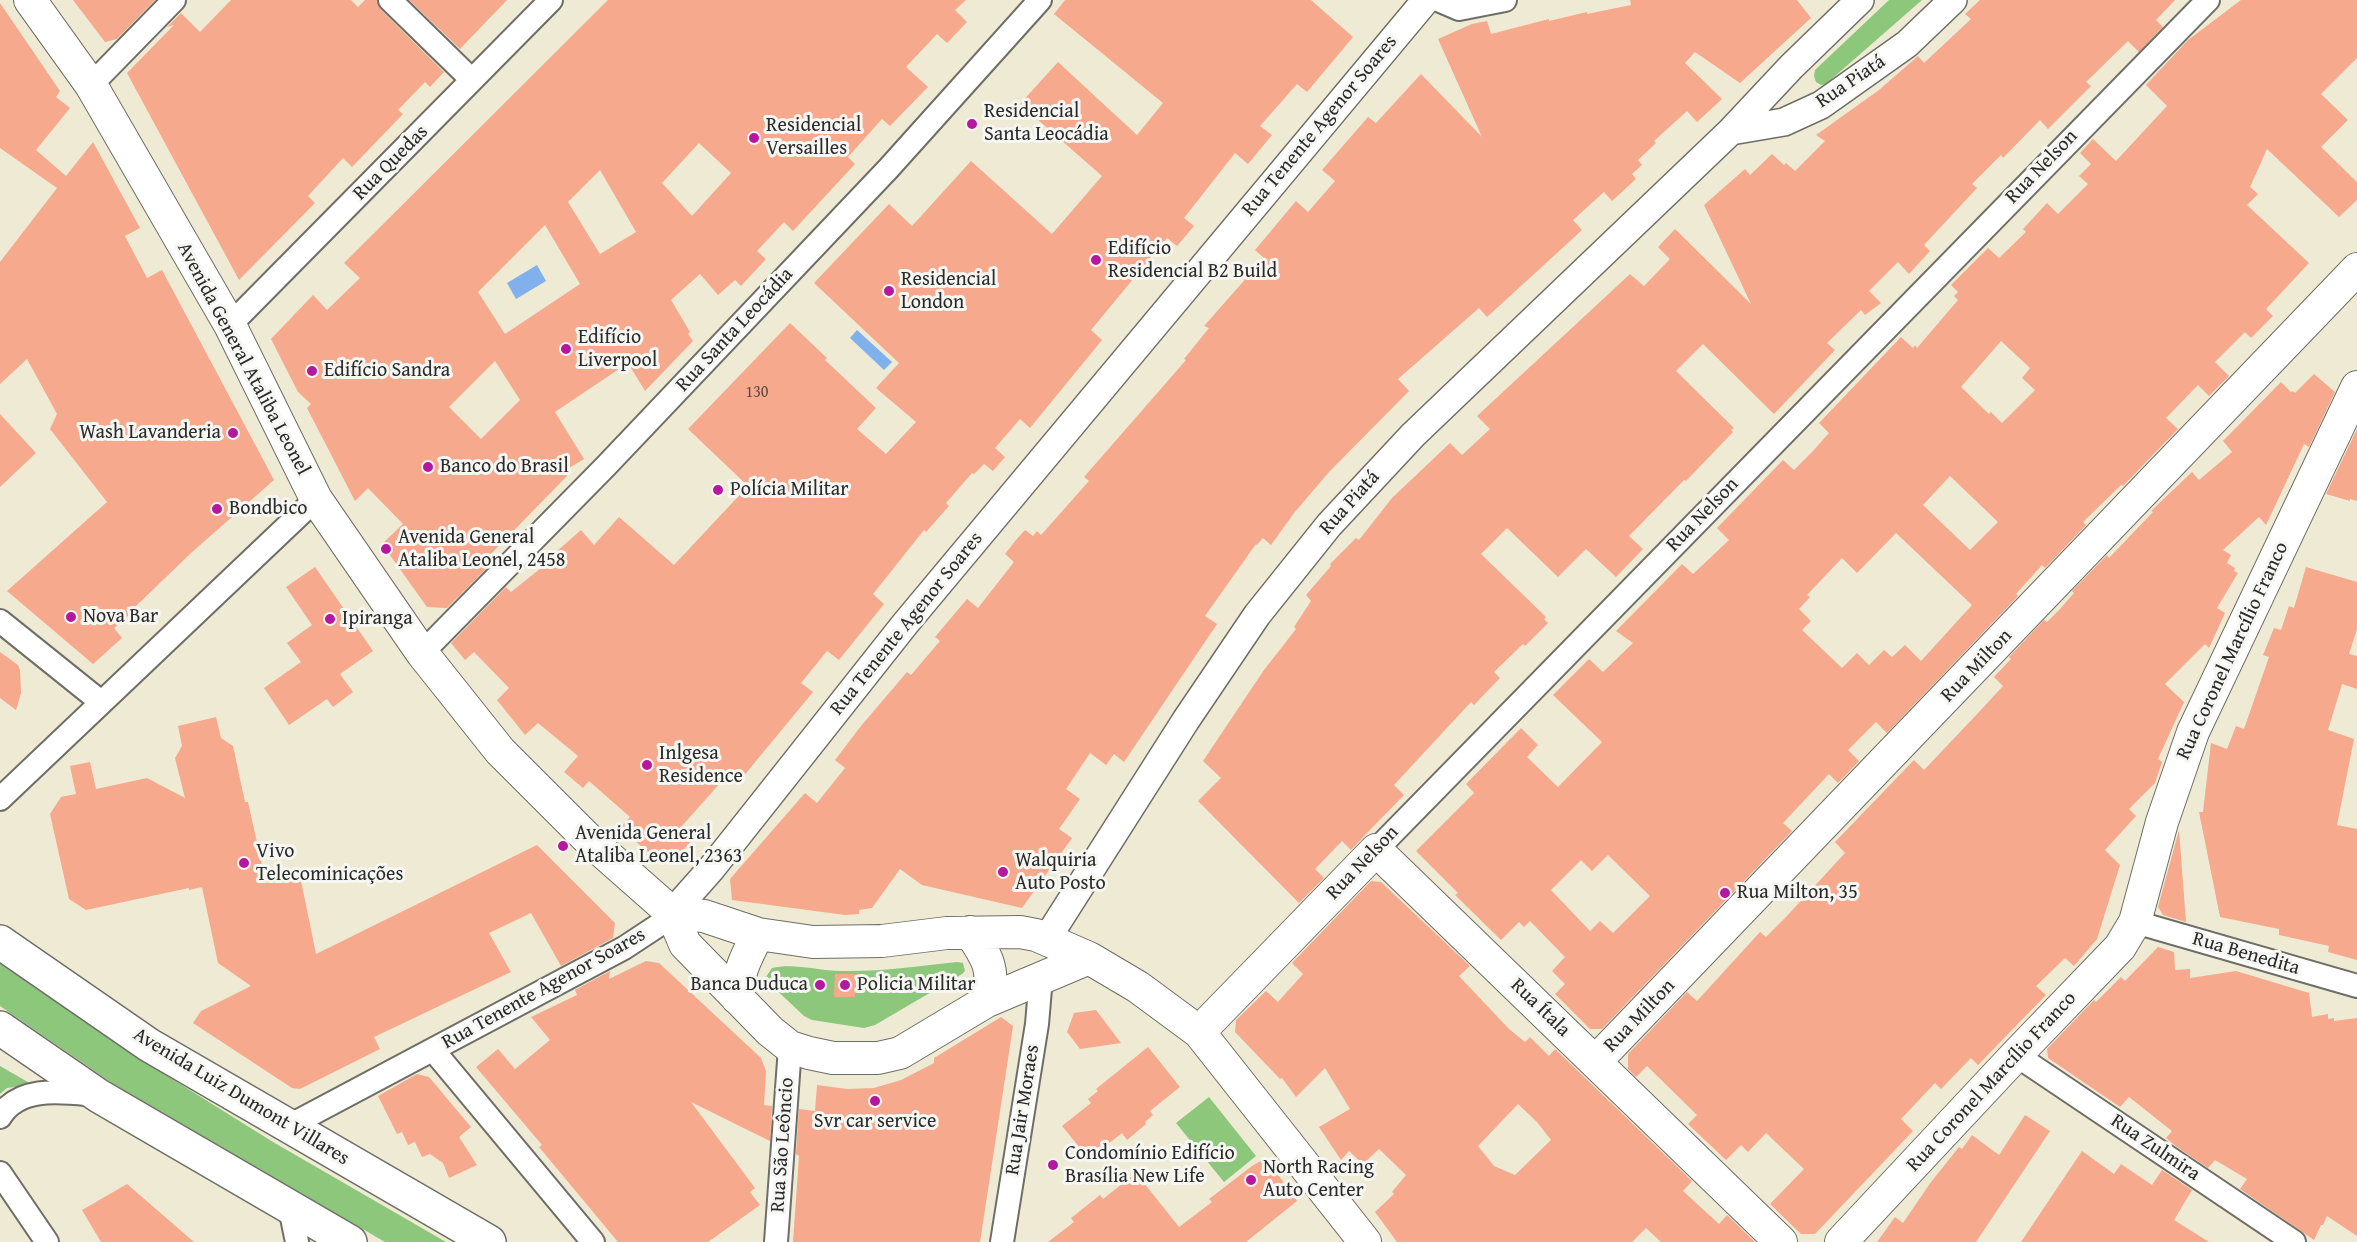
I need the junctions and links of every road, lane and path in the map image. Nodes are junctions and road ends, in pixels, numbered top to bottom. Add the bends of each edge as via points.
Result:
1 (30, 0) edge
2 (174, 0) edge
3 (390, 0) edge
4 (551, 0) edge
5 (1040, 0) edge
6 (1426, 0) edge
7 (1438, 0) edge
8 (1505, 0) edge
9 (1860, 0) edge
10 (1953, 0) edge
11 (2208, 0) edge
12 (1791, 67) junction
13 (472, 80) junction
14 (91, 85) junction
15 (1804, 113) junction
16 (1731, 131) junction
17 (2351, 282) edge
18 (230, 325) junction
19 (2357, 387) edge
20 (316, 499) junction
21 (0, 621) edge
22 (422, 653) junction
23 (102, 702) junction
24 (0, 799) edge
25 (1376, 850) junction
26 (672, 913) junction
27 (2135, 922) junction
28 (970, 932) junction
29 (758, 934) junction
30 (1046, 940) junction
31 (0, 942) edge
32 (1089, 958) junction
33 (1041, 978) junction
34 (2357, 986) edge
35 (737, 998) junction
36 (987, 1001) junction
37 (0, 1028) edge
38 (1199, 1032) junction
39 (790, 1047) junction
40 (433, 1050) junction
41 (2016, 1055) junction
42 (1595, 1062) junction
43 (99, 1096) junction
44 (0, 1117) edge
45 (288, 1126) junction
46 (0, 1173) edge
47 (290, 1208) junction
48 (47, 1242) edge
49 (297, 1242) edge
50 (350, 1242) edge
51 (489, 1242) edge
52 (593, 1242) edge
53 (776, 1242) edge
54 (1002, 1242) edge
55 (1365, 1242) edge
56 (1780, 1242) edge
57 (1841, 1242) edge
58 (2294, 1242) edge

1 - 14 main road, Avenida General Ataliba Leonel
2 - 14 street
3 - 13 street
4 - 13 street, Rua Quedas
5 - 22 street, Rua Santa Leocádia via 856,203
6 - 26 street, Rua Tenente Agenor Soares via 913,615
7 - 8 street via 1459,9
9 - 12 street, Rua Piatá
10 - 15 street, Rua Piatá via 1907,44
11 - 25 street, Rua Nelson
12 - 15 street via 1786,87 1788,102
12 - 16 street, Rua Piatá
13 - 18 street, Rua Quedas
14 - 18 main road, Avenida General Ataliba Leonel
15 - 16 street, Rua Piatá via 1784,122
16 - 30 street, Rua Piatá via 1413,435 1329,525 1257,615
17 - 42 main road, Rua Milton
18 - 20 main road, Avenida General Ataliba Leonel
19 - 27 main road, Rua Coronel Marcílio Franco via 2193,732 2165,813
20 - 22 main road, Avenida General Ataliba Leonel
20 - 23 street
21 - 23 street
22 - 26 main road, Avenida General Ataliba Leonel via 500,751 586,837
23 - 24 street
25 - 38 main road, Rua Nelson
25 - 42 main road, Rua Ítala
26 - 29 main road via 704,916
26 - 35 main road, Avenida General Ataliba Leonel via 685,944
26 - 40 street, Rua Tenente Agenor Soares via 624,948
27 - 34 street, Rua Benedita
27 - 41 main road, Rua Coronel Marcílio Franco via 2120,946
28 - 29 main road via 830,942
28 - 30 main road via 1020,932
28 - 36 main road via 991,971
29 - 35 main road via 739,975
30 - 32 main road
31 - 45 main road, Avenida Luiz Dumont Villares via 149,1045
32 - 33 main road, Avenida General Ataliba Leonel
32 - 38 main road via 1138,987
33 - 36 main road, Avenida General Ataliba Leonel
33 - 54 street, Rua Jair Moraes
35 - 39 main road, Avenida General Ataliba Leonel
36 - 39 main road, Avenida General Ataliba Leonel via 900,1053 878,1058 833,1058
37 - 43 main road
38 - 55 main road
39 - 53 street, Rua São Leôncio
40 - 45 street, Rua Tenente Agenor Soares
40 - 52 street
41 - 57 main road, Rua Coronel Marcílio Franco
41 - 58 street, Rua Zulmira
42 - 56 main road, Rua Ítala
43 - 44 street via 36,1093 5,1108
43 - 47 main road
45 - 51 main road, Avenida Luiz Dumont Villares
46 - 48 street
47 - 49 street
47 - 50 main road

